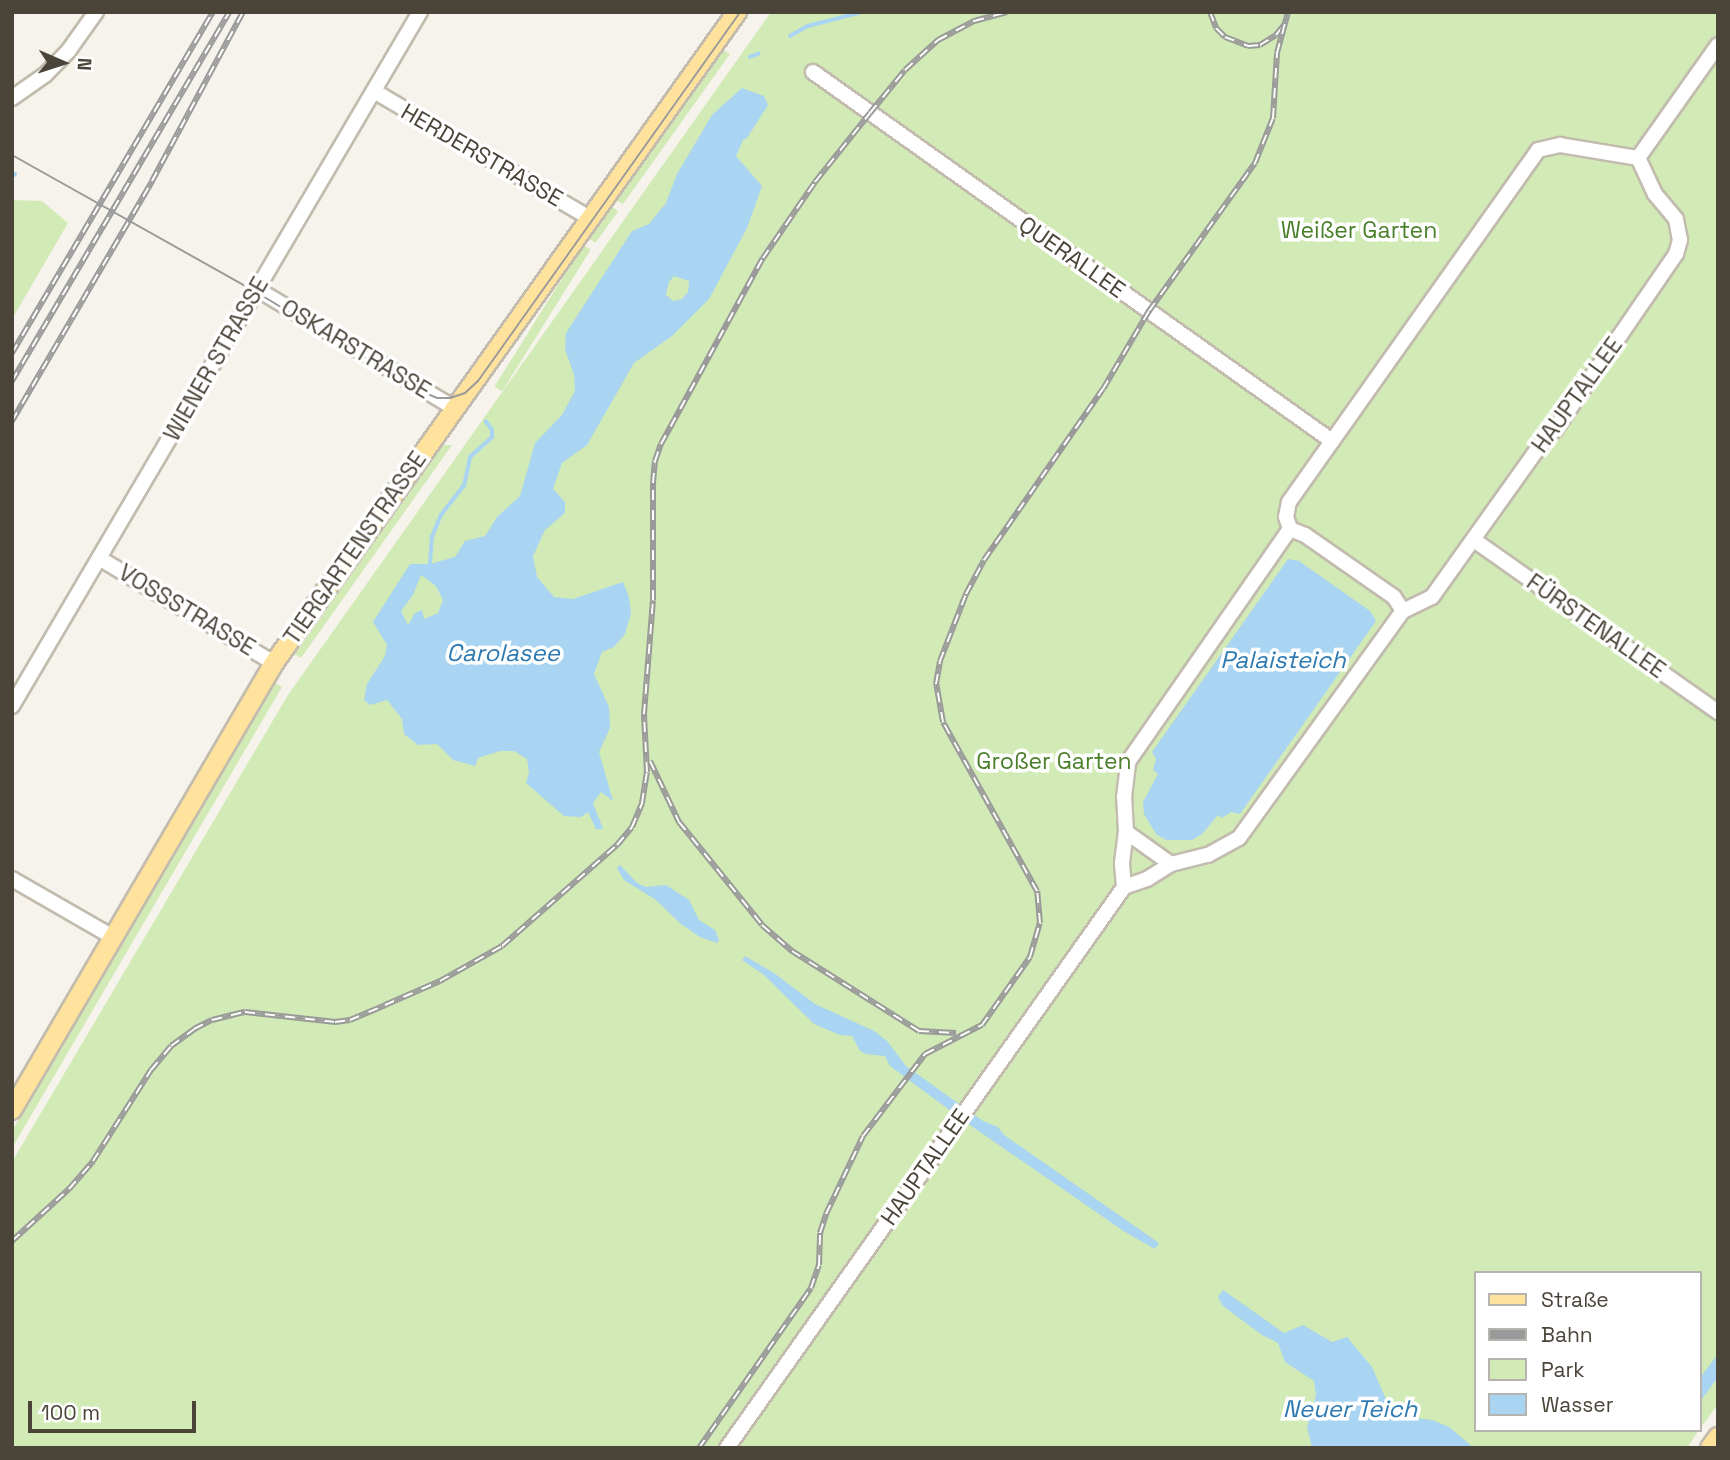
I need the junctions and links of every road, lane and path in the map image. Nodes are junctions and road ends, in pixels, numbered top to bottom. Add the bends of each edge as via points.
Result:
1 (96, 12) edge
2 (420, 12) edge
3 (732, 14) edge
4 (1718, 44) edge
5 (813, 72) dead end
6 (374, 91) junction
7 (12, 98) edge
8 (1637, 158) junction
9 (590, 218) junction
10 (257, 289) junction
11 (454, 408) junction
12 (1332, 441) junction
13 (1290, 530) junction
14 (1474, 540) junction
15 (100, 558) junction
16 (1403, 611) junction
17 (274, 663) junction
18 (12, 706) edge
19 (1718, 712) edge
20 (1126, 832) junction
21 (1171, 864) junction
22 (12, 879) edge
23 (1124, 887) junction
24 (113, 937) junction
25 (12, 1110) edge
26 (727, 1448) edge

1 - 7 street via 45,75
2 - 6 street, WIENER STRASSE
3 - 9 main road, TIERGARTENSTRASSE
4 - 8 street
5 - 12 street, QUERALLEE
6 - 9 street, HERDERSTRASSE
6 - 10 street, WIENER STRASSE
8 - 12 street via 1560,145 1538,150
8 - 14 street, HAUPTALLEE via 1676,219 1680,240 1676,254
9 - 11 main road, TIERGARTENSTRASSE
10 - 11 street, OSKARSTRASSE
10 - 15 street, WIENER STRASSE
11 - 17 main road, TIERGARTENSTRASSE
12 - 13 street via 1289,502 1286,517
13 - 16 street via 1305,535 1394,597
13 - 20 street via 1128,762
14 - 16 street, HAUPTALLEE via 1432,597
14 - 19 street, FÜRSTENALLEE
15 - 17 street, VOSSSTRASSE
15 - 18 street, WIENER STRASSE
16 - 21 street, HAUPTALLEE via 1239,838 1208,855
17 - 24 main road, TIERGARTENSTRASSE
20 - 21 street
20 - 23 street
21 - 23 street, HAUPTALLEE
22 - 24 street
23 - 26 street, HAUPTALLEE
24 - 25 main road, TIERGARTENSTRASSE

